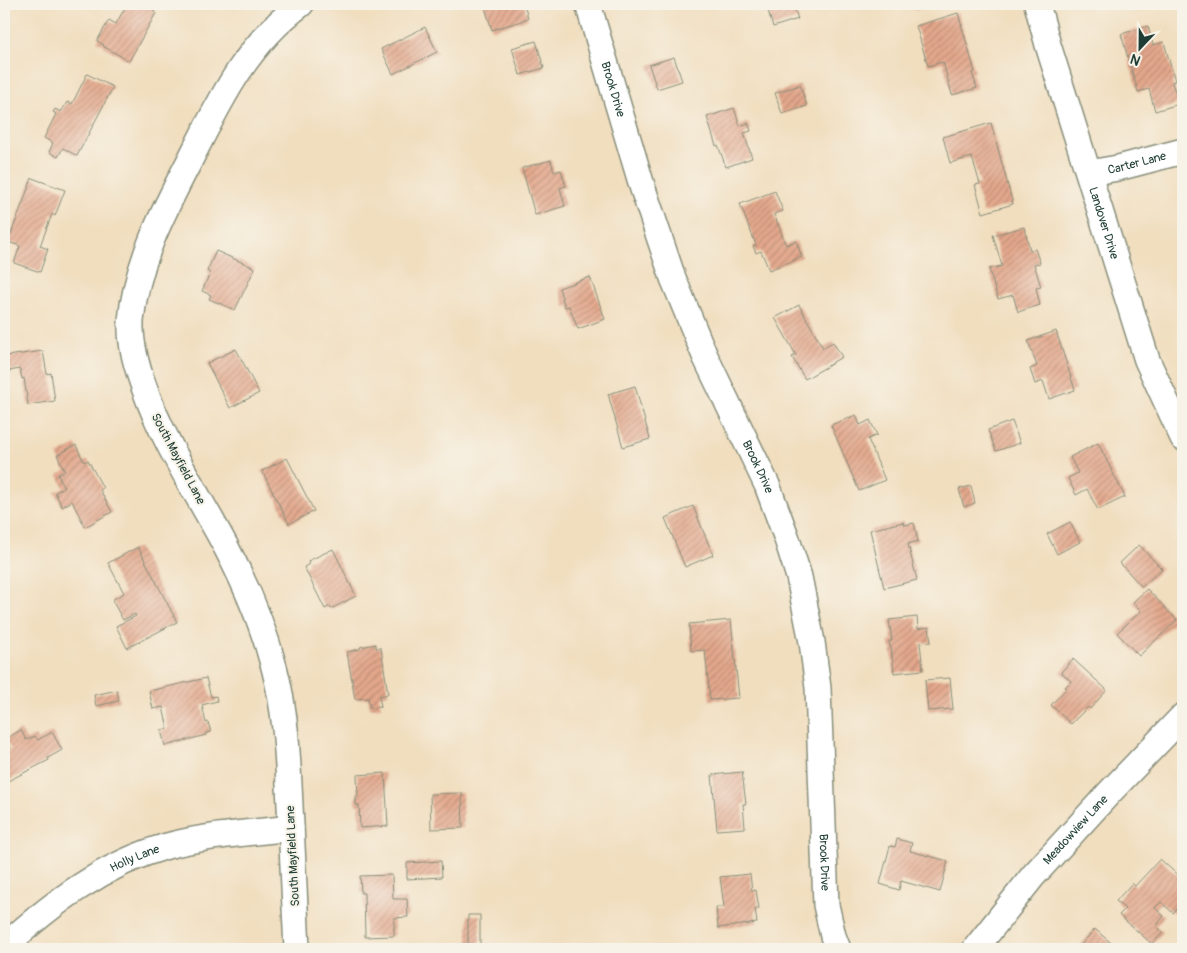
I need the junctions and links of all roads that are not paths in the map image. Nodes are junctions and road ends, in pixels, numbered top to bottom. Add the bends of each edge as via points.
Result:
1 (588, 4) edge
2 (1037, 4) edge
3 (297, 5) edge
4 (1183, 151) edge
5 (1089, 173) junction
6 (1183, 438) edge
7 (1183, 716) edge
8 (291, 828) junction
9 (4, 947) edge
10 (297, 949) edge
11 (838, 949) edge
12 (975, 949) edge

1 - 11 street, Brook Drive via 673,278 705,356 767,485 799,577 818,688 826,904
2 - 5 street, Landover Drive
3 - 8 street, South Mayfield Lane via 262,40 228,86 146,254 131,322 135,362 151,406 171,449 227,548 260,619 275,668 284,718
4 - 5 street, Carter Lane
5 - 6 street, Landover Drive via 1147,360
7 - 12 street, Meadowview Lane via 1040,869
8 - 9 street, Holly Lane via 210,838 168,846 133,858 106,870 75,890 32,921
8 - 10 street, South Mayfield Lane

